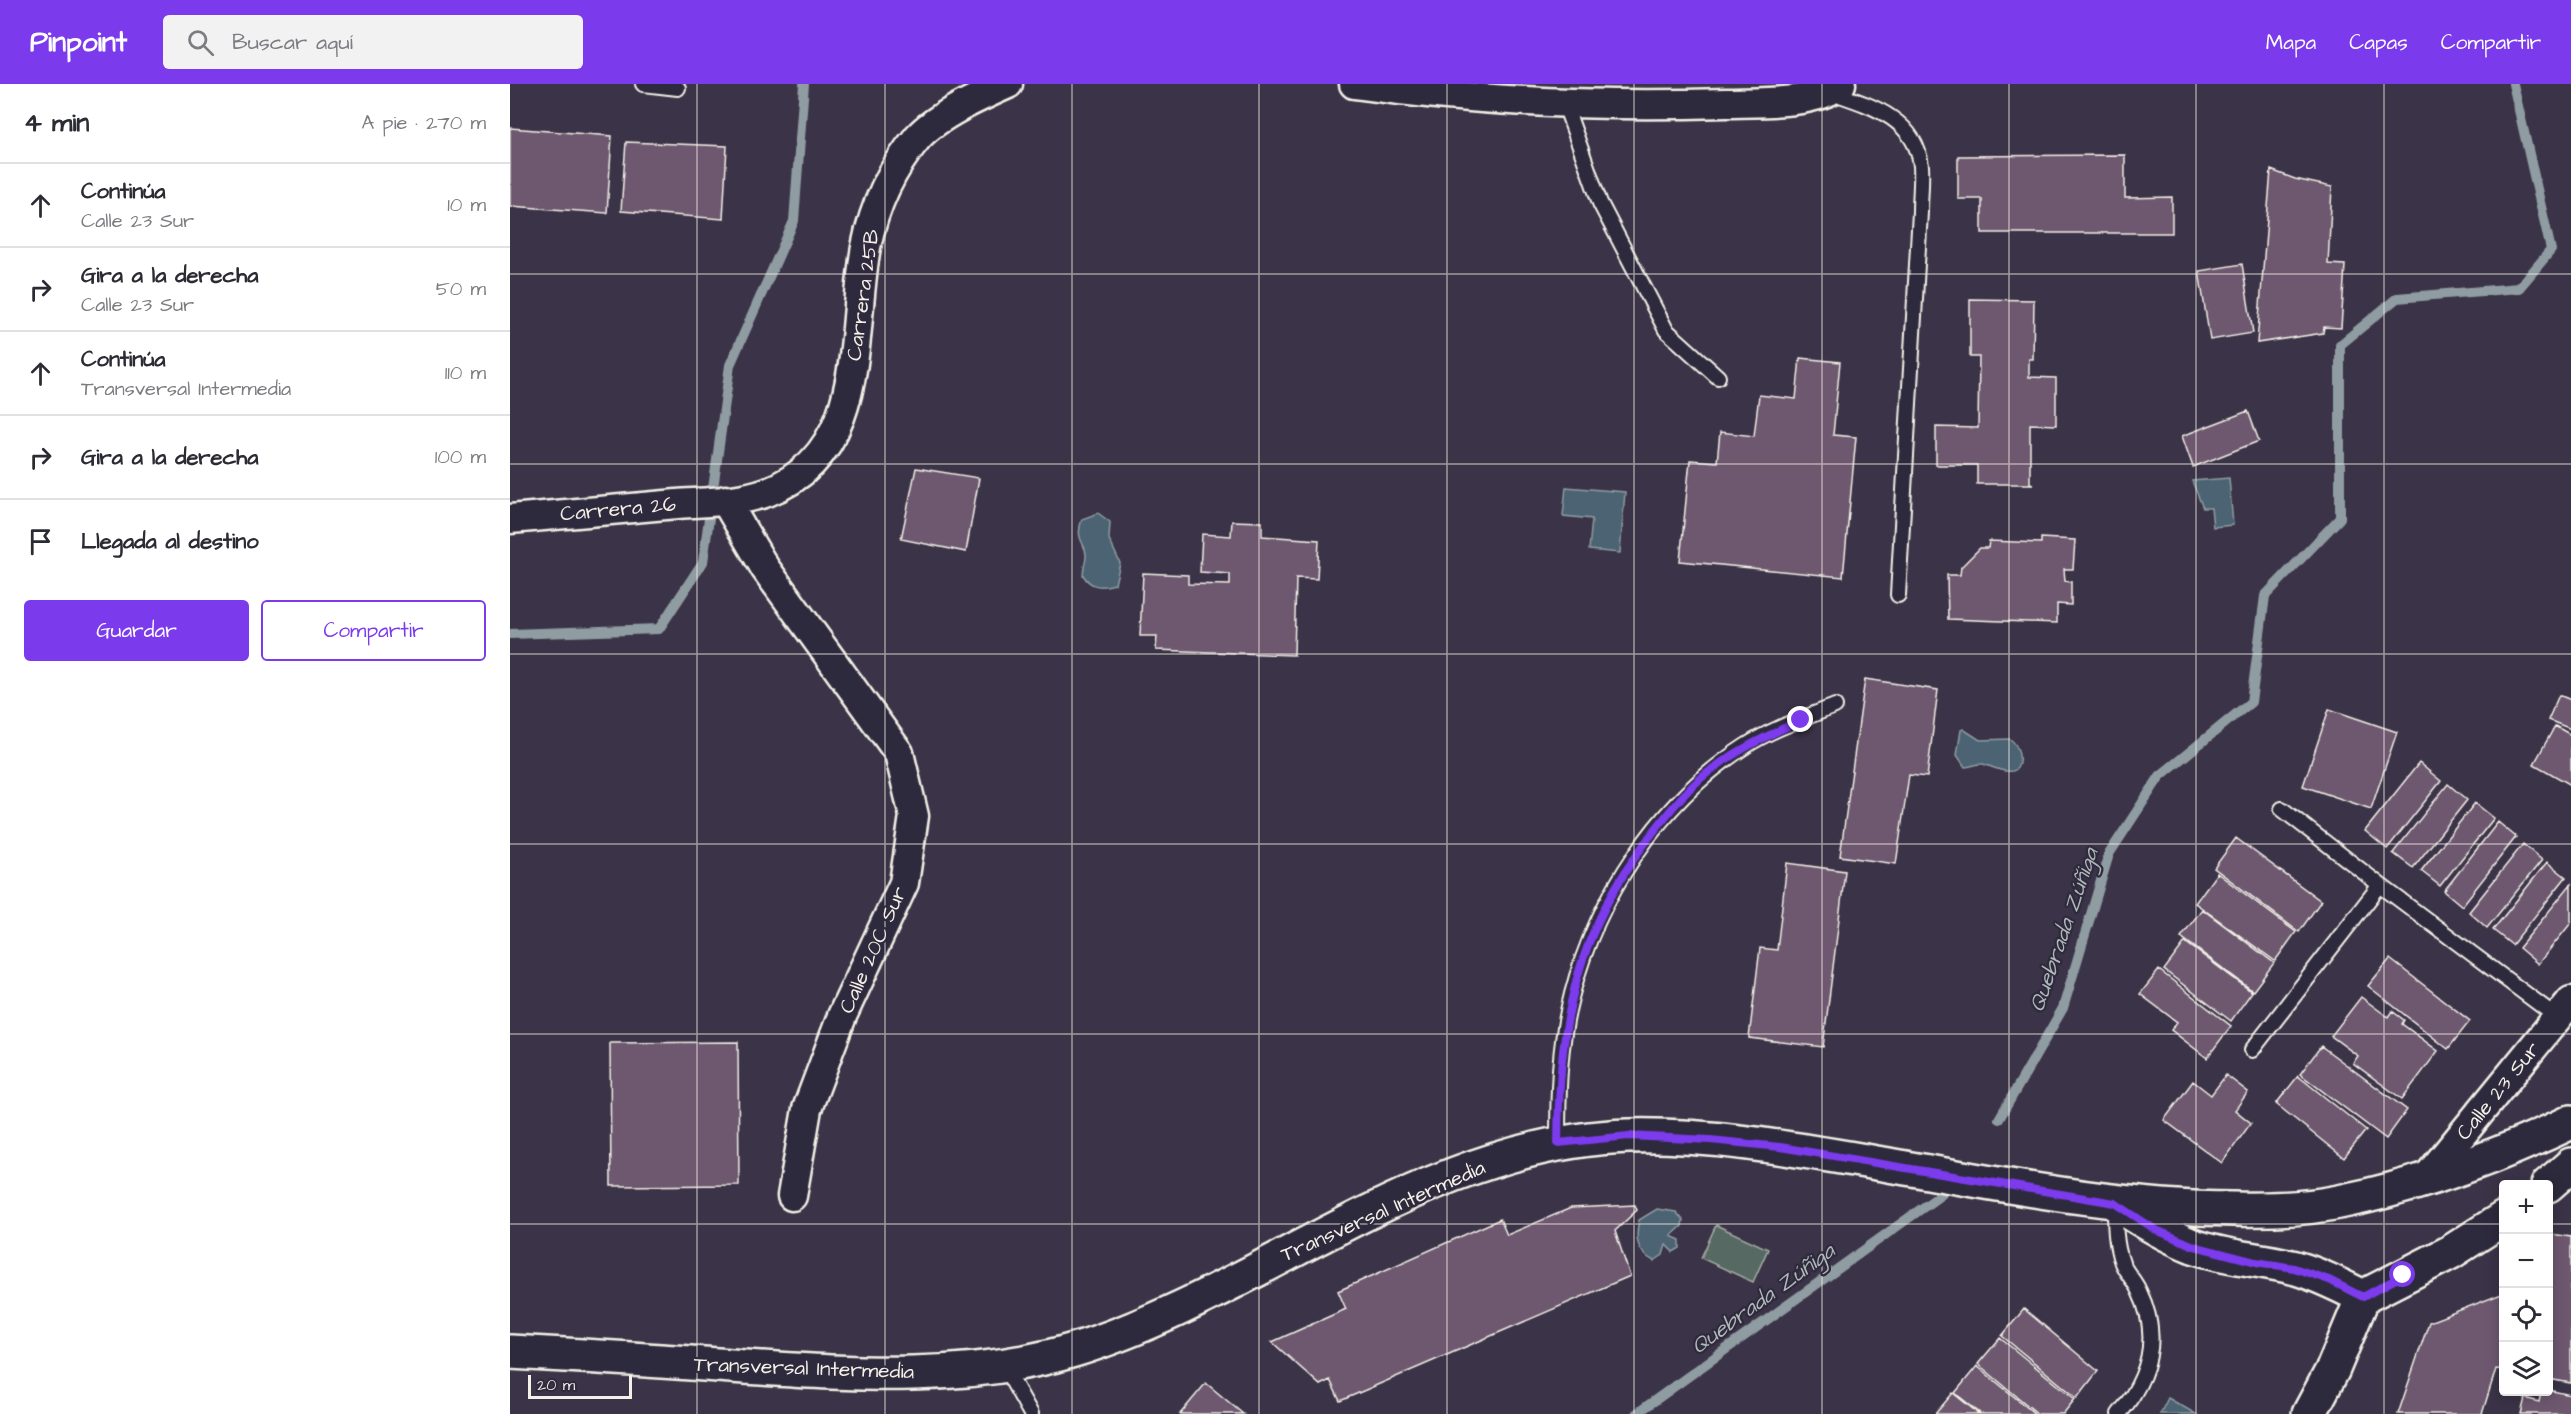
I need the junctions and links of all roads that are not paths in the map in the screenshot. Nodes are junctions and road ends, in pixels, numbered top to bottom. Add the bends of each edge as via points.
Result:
1 (643, 84) edge
2 (1008, 84) edge
3 (1353, 84) edge
4 (678, 88) dead end
5 (1836, 88) edge
6 (1564, 102) junction
7 (1718, 377) dead end
8 (725, 500) junction
9 (510, 519) edge
10 (1898, 595) dead end
11 (1835, 706) dead end
12 (2282, 809) dead end
13 (2380, 885) junction
14 (2564, 1010) edge
15 (2252, 1050) dead end
16 (2571, 1122) edge
17 (1558, 1143) junction
18 (2571, 1165) edge
19 (2424, 1181) junction
20 (2553, 1181) edge
21 (792, 1196) dead end
22 (2115, 1203) junction
23 (2499, 1221) edge
24 (2363, 1297) junction
25 (510, 1332) edge
26 (510, 1352) edge
27 (555, 1354) junction
28 (1004, 1365) junction
29 (1030, 1414) edge
30 (2119, 1414) edge
31 (2309, 1414) edge

1 - 4 lane
2 - 8 street, Carrera 25B via 965,103 919,136 885,186 866,246 851,384 834,434 804,472 766,492
3 - 6 street
5 - 6 street via 1782,101 1660,105
5 - 10 lane via 1888,114 1910,134 1921,164
6 - 7 lane via 1600,202 1666,330
8 - 9 street, Carrera 26
8 - 21 street, Calle 20C Sur via 765,568 899,753 914,816 904,883 842,1016 807,1109
11 - 17 lane via 1746,745 1707,772 1670,810 1627,867 1591,934 1571,995 1559,1076
12 - 13 lane
13 - 14 lane
13 - 15 lane
14 - 19 street, Calle 23 Sur
16 - 19 street, Transversal Intermedia
17 - 22 street, Transversal Intermedia via 1629,1136 1780,1147
17 - 28 street, Transversal Intermedia via 1479,1165 1151,1319 1074,1350
18 - 20 street
19 - 22 street, Transversal Intermedia via 2335,1203 2267,1210
22 - 24 street via 2156,1230 2194,1246 2294,1268
22 - 30 lane via 2116,1237 2123,1264 2139,1291 2149,1321 2149,1363 2134,1396
23 - 24 street via 2451,1252
24 - 31 street
25 - 27 street, Transversal Intermedia
26 - 27 street, Transversal Intermedia
27 - 28 street, Transversal Intermedia via 901,1375
28 - 29 lane

